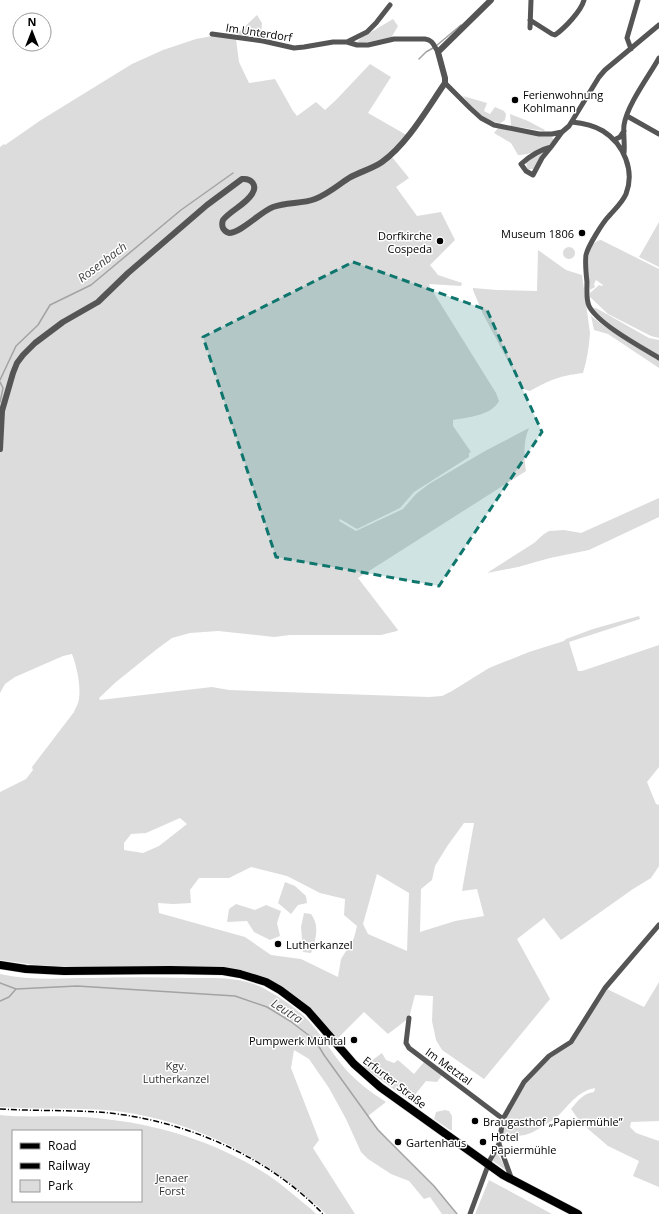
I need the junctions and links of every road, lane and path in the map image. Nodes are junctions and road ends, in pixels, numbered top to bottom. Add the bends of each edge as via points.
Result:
1 (491, 0) edge
2 (531, 0) edge
3 (584, 0) edge
4 (638, 0) edge
5 (390, 5) dead end
6 (530, 20) junction
7 (659, 26) edge
8 (530, 28) dead end
9 (212, 34) dead end
10 (347, 42) junction
11 (436, 48) junction
12 (631, 48) junction
13 (659, 58) edge
14 (445, 83) junction
15 (627, 116) junction
16 (572, 122) junction
17 (624, 131) junction
18 (562, 132) junction
19 (659, 134) edge
20 (614, 140) junction
21 (551, 147) junction
22 (624, 153) junction
23 (659, 358) edge
24 (0, 449) edge
25 (659, 925) edge
26 (0, 965) edge
27 (409, 1018) dead end
28 (503, 1119) junction
29 (499, 1144) junction
30 (488, 1165) junction
31 (512, 1180) junction
32 (470, 1214) edge
33 (578, 1214) edge

1 - 11 street
2 - 6 street
3 - 6 street via 583,6 555,35
4 - 12 street via 627,38
5 - 10 street via 366,32
6 - 8 street
7 - 12 street
9 - 10 street, Im Unterdorf via 294,48
10 - 11 street, Im Unterdorf via 368,45 394,39 425,39
11 - 14 street
12 - 16 street via 599,77
13 - 15 street
14 - 18 street via 481,118 494,125 539,134
14 - 24 street via 404,140 382,162 316,199 272,207 235,232 226,232 223,229 223,220 252,194 254,189 253,183 248,179 242,179 211,202 98,302 63,322 35,343 22,355 13,373 2,411
15 - 17 street
15 - 19 street
16 - 18 street
16 - 20 street via 597,128
17 - 20 street
17 - 22 street
18 - 21 street
20 - 22 street
21 - 21 street via 531,155 521,164 534,175
22 - 23 street via 629,174 626,194 608,216 586,254 588,304 592,311 615,331
25 - 28 street via 605,988 571,1042 549,1056 524,1082
26 - 30 main road, Erfurter Straße via 49,970 203,971 240,974 266,982 308,1011 364,1074
27 - 28 street, Im Metztal via 406,1043 409,1048
28 - 29 street
29 - 30 street
29 - 31 street
30 - 31 main road, Erfurter Straße
30 - 32 street
31 - 33 main road, Erfurter Straße

